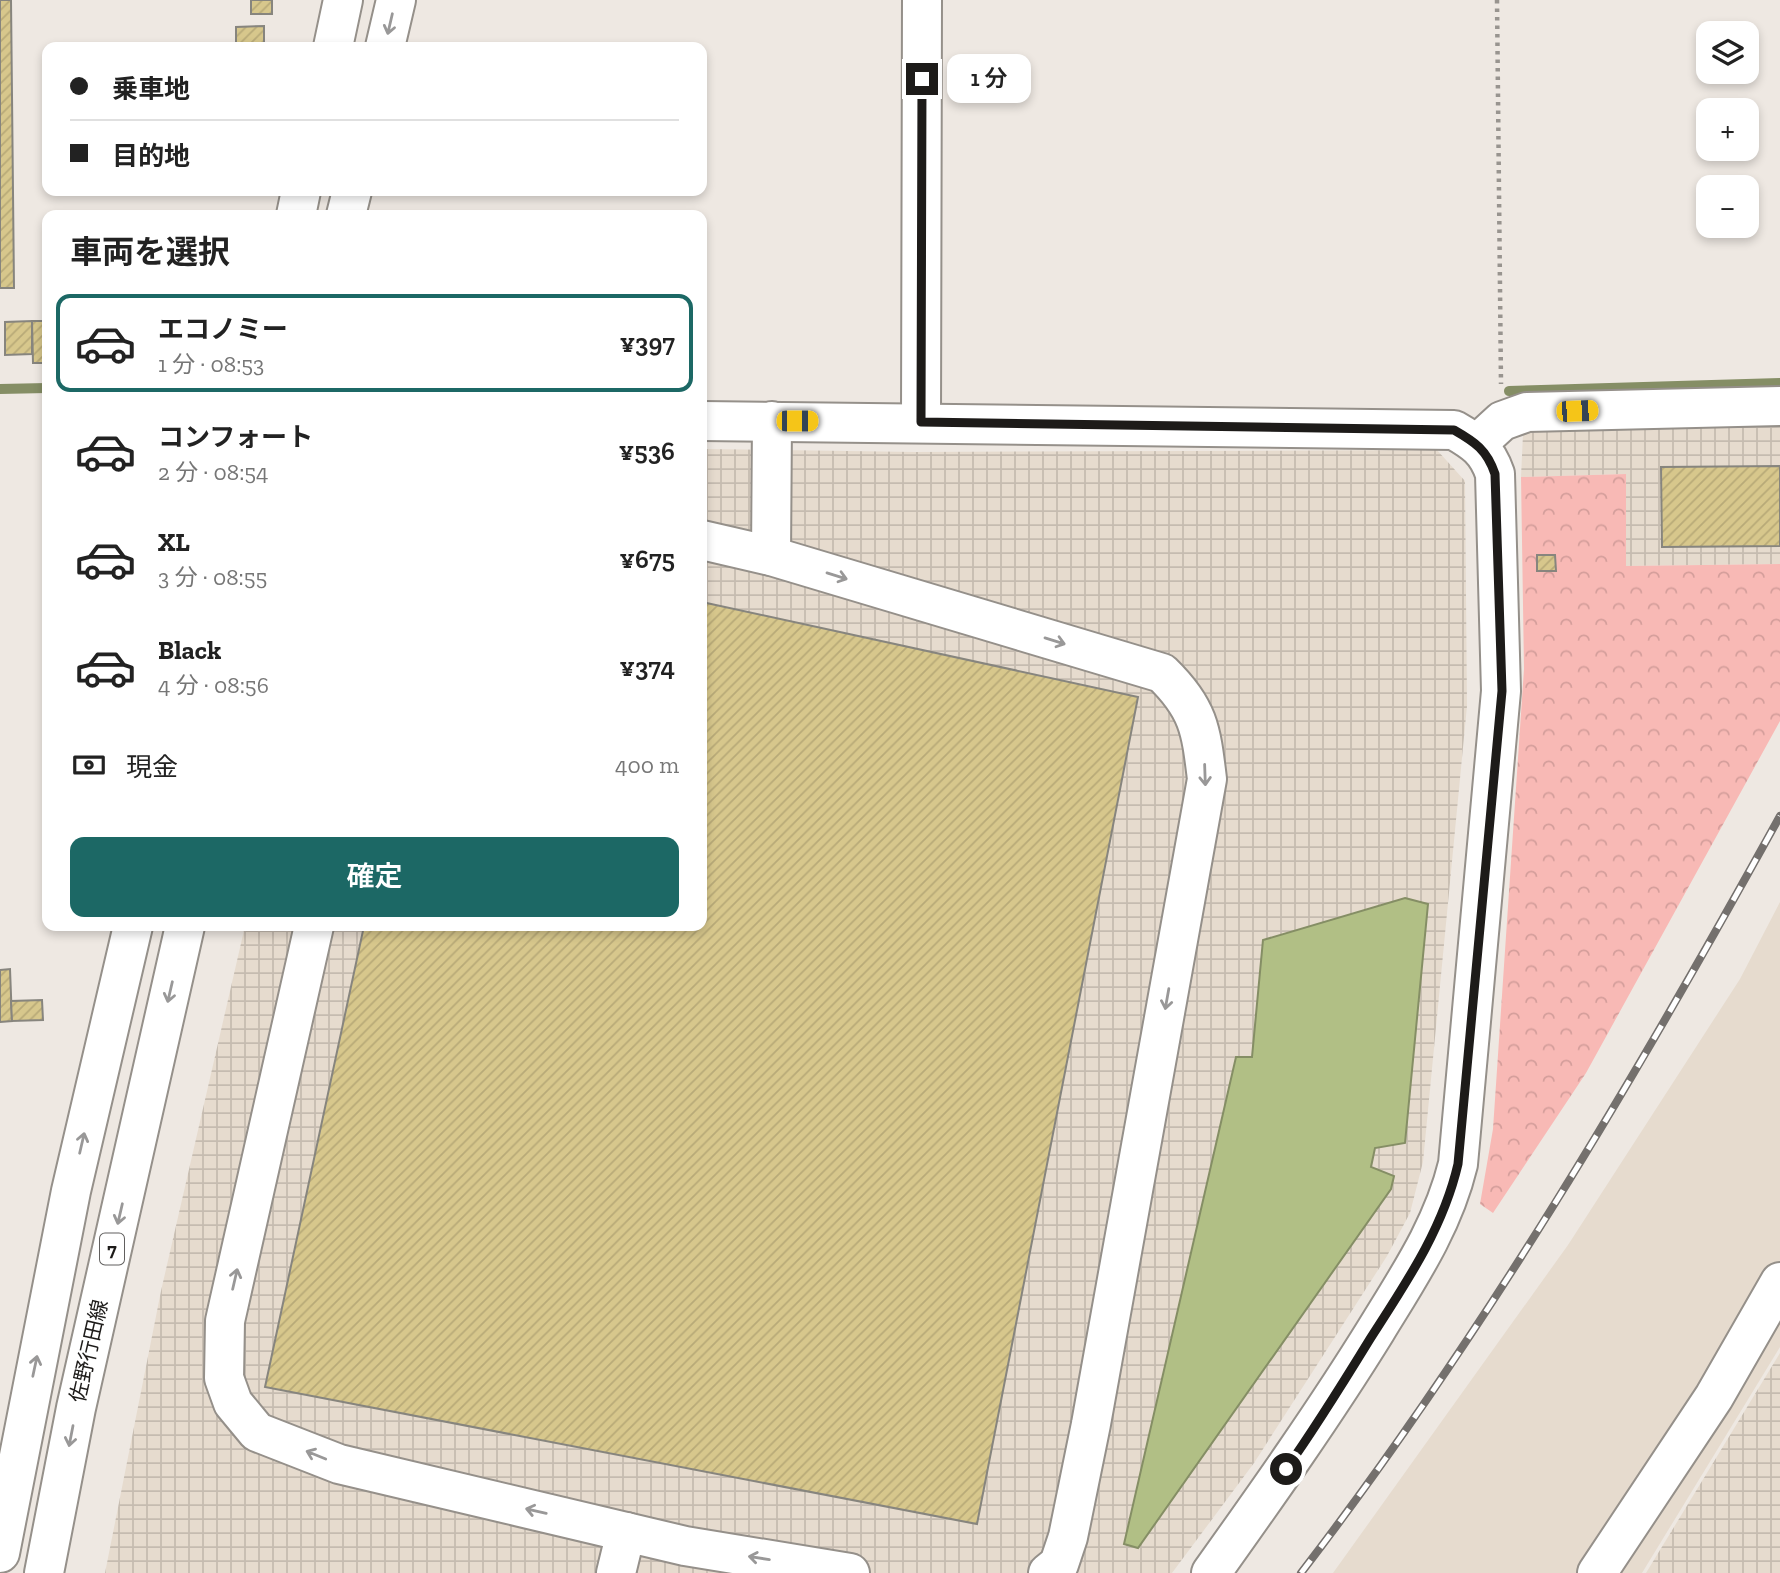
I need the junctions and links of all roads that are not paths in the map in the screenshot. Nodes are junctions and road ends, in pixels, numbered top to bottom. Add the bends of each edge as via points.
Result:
1 (343, 0) edge
2 (396, 0) edge
3 (922, 0) edge
4 (334, 42) edge
5 (386, 42) edge
6 (1780, 406) edge
7 (707, 421) edge
8 (772, 421) junction
9 (921, 422) junction
10 (1490, 432) junction
11 (707, 541) edge
12 (771, 556) junction
13 (132, 931) edge
14 (184, 931) edge
15 (313, 931) edge
16 (1780, 1282) edge
17 (625, 1532) junction
18 (0, 1553) edge
19 (44, 1573) edge
20 (616, 1573) edge
21 (850, 1573) edge
22 (1048, 1573) edge
23 (1211, 1573) edge
24 (1597, 1573) edge

1 - 4 street
2 -> 5 street
3 - 9 street
6 - 10 street via 1527,412
7 - 8 street
8 - 9 street
8 - 12 street
9 - 10 street
10 - 23 street via 1502,691 1458,1164 1443,1217 1420,1259 1329,1405
11 - 12 street
12 -> 22 street via 1163,673 1185,695 1201,730 1207,779 1096,1397 1068,1537 1059,1564
18 -> 13 street via 71,1191
14 -> 19 street, 佐野行田線 / 7 via 76,1408
17 -> 15 street via 339,1464 257,1432 233,1403 224,1378 226,1321
16 - 24 street via 1714,1397
17 - 20 street
21 -> 17 street

